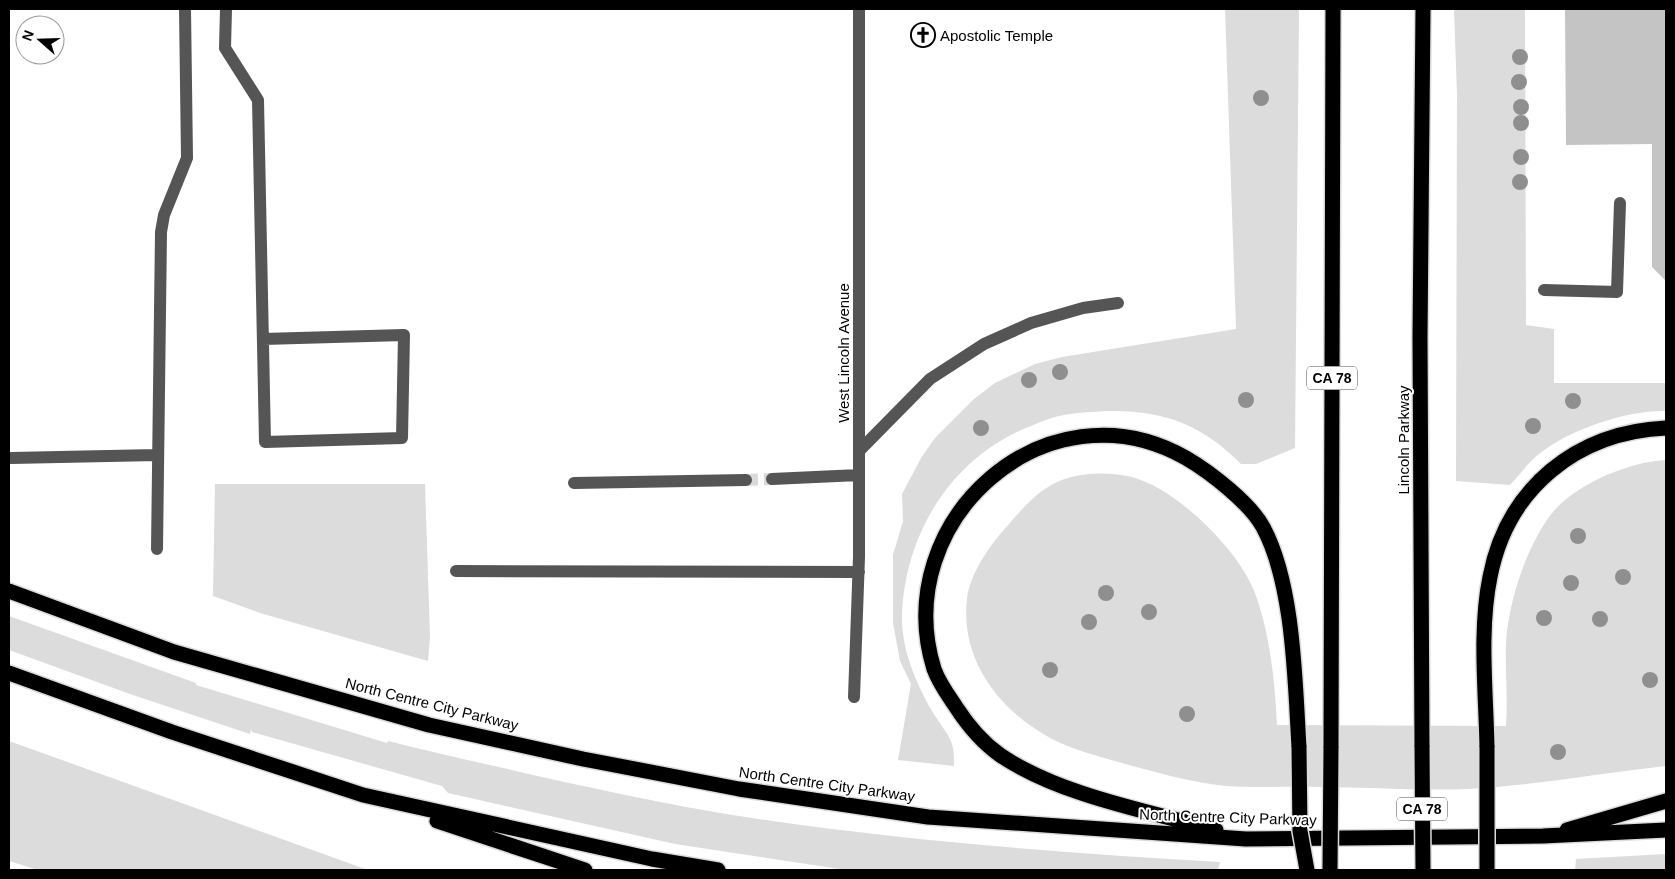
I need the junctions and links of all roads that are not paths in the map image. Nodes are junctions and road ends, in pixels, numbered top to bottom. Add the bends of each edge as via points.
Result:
1 (185, 9) edge
2 (226, 9) edge
3 (859, 9) edge
4 (1333, 9) edge
5 (1423, 9) edge
6 (1620, 203) dead end
7 (1544, 290) dead end
8 (1118, 303) dead end
9 (263, 339) junction
10 (1666, 428) edge
11 (860, 451) junction
12 (157, 455) junction
13 (11, 458) dead end
14 (859, 475) junction
15 (772, 479) tunnel mouth
16 (746, 480) tunnel mouth
17 (574, 483) dead end
18 (157, 549) dead end
19 (456, 571) dead end
20 (859, 572) junction
21 (9, 591) edge
22 (9, 673) edge
23 (854, 696) dead end
24 (362, 796) junction
25 (1666, 801) edge
26 (1666, 830) edge
27 (1543, 836) junction
28 (1246, 839) junction
29 (585, 870) edge
30 (718, 870) edge
31 (1307, 870) edge
32 (1330, 870) edge
33 (1422, 870) edge
34 (1487, 870) edge

1 - 12 street via 188,158 164,215 161,232
2 - 9 street via 225,48 258,100
3 - 11 street, West Lincoln Avenue
4 - 32 highway, CA 78, bridge
5 - 33 highway, Lincoln Parkway / CA 78, bridge via 1420,337
6 - 7 street via 1617,292
8 - 11 street via 1083,308 1030,323 984,344 930,379
9 - 9 street via 265,442 402,438 404,335
10 - 34 highway, bridge via 1623,433 1580,450 1560,463 1540,480 1513,515 1494,561 1485,623
11 - 14 street, West Lincoln Avenue
12 - 13 street
12 - 18 street
14 - 15 street
14 - 20 street, West Lincoln Avenue
16 - 17 street
19 - 20 street
20 - 23 street, West Lincoln Avenue
21 - 28 highway, North Centre City Parkway via 174,652 429,725 583,759 739,789 928,816
22 - 24 highway
24 - 29 highway
24 - 30 highway via 652,859
25 - 27 highway
26 - 27 highway, North Centre City Parkway
27 - 28 highway, North Centre City Parkway
28 - 31 highway, bridge via 1080,792 1034,775 998,754 966,722 942,686 934,669 927,626 927,598 933,567 964,505 988,479 1015,459 1073,436 1111,434 1140,440 1174,451 1199,465 1234,493 1263,526 1278,567 1289,618 1299,747 1300,831

